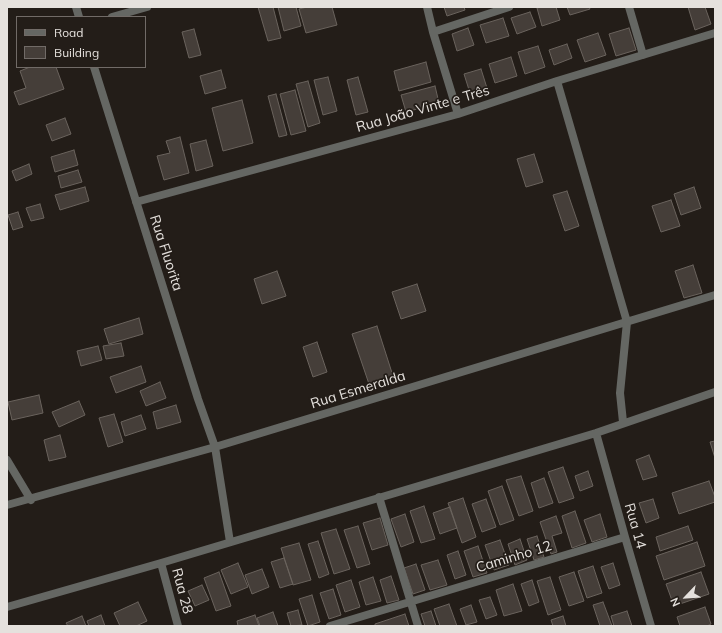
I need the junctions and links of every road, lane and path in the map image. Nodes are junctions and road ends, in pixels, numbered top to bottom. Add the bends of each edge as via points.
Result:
1 (147, 7) edge
2 (427, 7) edge
3 (509, 7) edge
4 (629, 7) edge
5 (116, 16) edge
6 (432, 32) junction
7 (715, 33) edge
8 (643, 56) junction
9 (94, 68) edge
10 (557, 81) junction
11 (458, 114) junction
12 (136, 202) junction
13 (715, 294) edge
14 (627, 322) junction
15 (715, 392) edge
16 (623, 422) junction
17 (596, 433) junction
18 (215, 447) junction
19 (7, 460) edge
20 (379, 497) junction
21 (31, 500) junction
22 (7, 505) edge
23 (624, 537) junction
24 (230, 542) junction
25 (161, 563) junction
26 (411, 601) junction
27 (7, 607) edge
28 (178, 626) edge
29 (330, 626) edge
30 (418, 626) edge
31 (651, 626) edge

1 - 5 street
2 - 6 street
3 - 6 street
4 - 8 street
6 - 11 street
7 - 8 street, Rua João Vinte e Três
8 - 10 street, Rua João Vinte e Três
9 - 12 street, Rua Fluorita
10 - 11 street, Rua João Vinte e Três
10 - 14 street
11 - 12 street, Rua João Vinte e Três
12 - 18 street, Rua Fluorita
13 - 14 street, Rua Esmeralda
14 - 16 street via 620,393
14 - 18 street, Rua Esmeralda
15 - 16 street
16 - 17 street
17 - 20 street
17 - 23 street, Rua 14
18 - 21 street, Rua Esmeralda
18 - 24 street, Rua Fluorita
19 - 21 street
20 - 24 street
20 - 26 street
21 - 22 street, Rua Esmeralda
23 - 26 street, Caminho 12
23 - 31 street, Rua 14
24 - 25 street
25 - 27 street
25 - 28 street, Rua 28
26 - 29 street, Caminho 12
26 - 30 street

